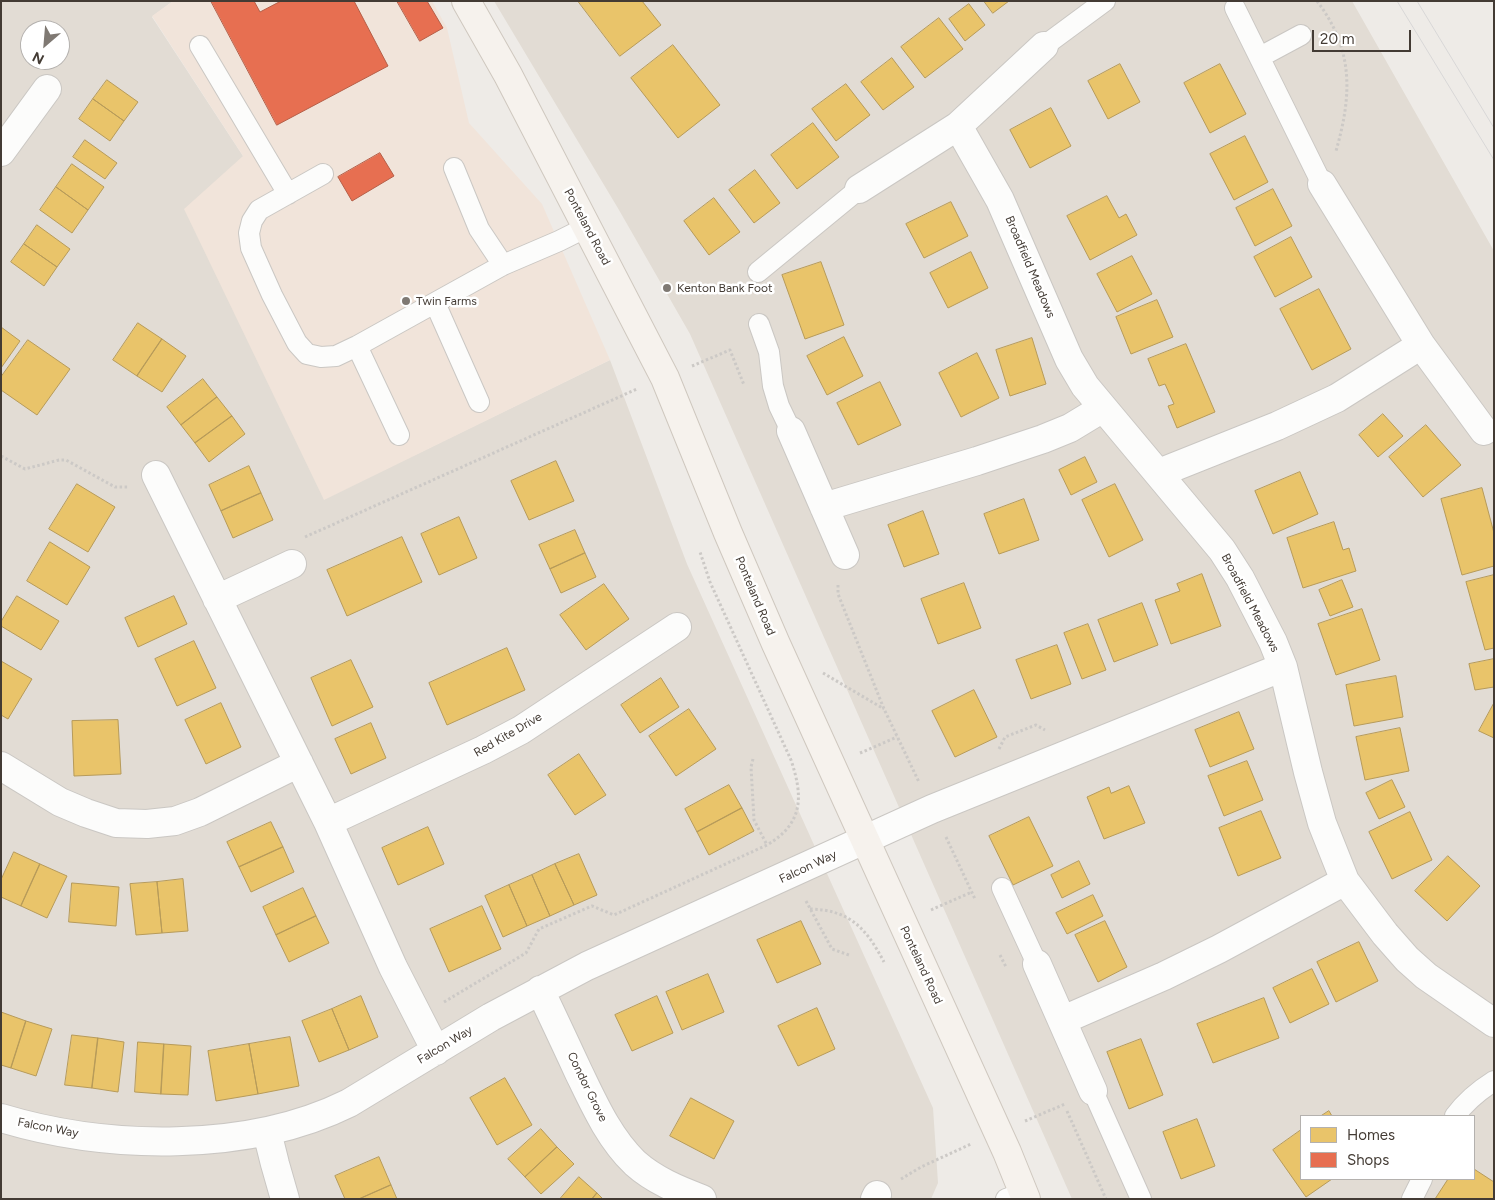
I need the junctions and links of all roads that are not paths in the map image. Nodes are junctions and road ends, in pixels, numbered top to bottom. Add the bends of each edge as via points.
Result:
1 (466, 1) edge
2 (1105, 1) edge
3 (1235, 8) dead end
4 (1301, 36) dead end
5 (200, 46) dead end
6 (1044, 46) joint
7 (1260, 57) junction
8 (47, 89) dead end
9 (958, 126) junction
10 (2, 150) edge
11 (454, 168) dead end
12 (323, 174) dead end
13 (1322, 184) joint
14 (859, 189) joint
15 (288, 194) junction
16 (587, 227) junction
17 (503, 265) junction
18 (758, 272) dead end
19 (434, 303) junction
20 (759, 324) dead end
21 (1421, 345) junction
22 (357, 346) junction
23 (479, 402) dead end
24 (1103, 408) junction
25 (791, 431) joint
26 (400, 435) dead end
27 (1489, 437) edge
28 (1158, 473) junction
29 (156, 475) road end
30 (824, 507) junction
31 (294, 552) road end
32 (845, 555) road end
33 (217, 599) junction
34 (676, 627) dead end
35 (1283, 667) junction
36 (299, 763) junction
37 (1, 766) edge
38 (328, 822) junction
39 (864, 840) junction
40 (1345, 881) junction
41 (1002, 888) dead end
42 (1037, 964) joint
43 (540, 990) junction
44 (1493, 1019) edge
45 (1063, 1020) junction
46 (436, 1051) junction
47 (1494, 1081) edge
48 (1093, 1091) joint
49 (1456, 1115) edge
50 (1, 1118) edge
51 (267, 1132) junction
52 (1422, 1180) edge
53 (1018, 1197) edge
54 (285, 1199) edge
55 (702, 1199) edge
56 (1141, 1199) edge
57 (1412, 1199) edge

1 - 16 main road, Ponteland Road
2 - 6 lane
3 - 7 lane
4 - 7 lane
5 - 15 lane
6 - 9 street
7 - 13 lane
8 - 10 street
9 - 14 street
9 - 24 street, Broadfield Meadows via 1000,200 1069,359
11 - 17 lane via 478,229
12 - 15 lane
13 - 21 street
14 - 18 lane
15 - 22 lane via 259,210 249,232 251,248 272,295 297,343 307,354 321,358 336,356
16 - 17 lane
16 - 39 main road, Ponteland Road via 665,378 728,533
17 - 19 lane
19 - 22 lane
19 - 23 lane
20 - 25 lane via 769,352 772,386
21 - 27 street
21 - 28 street via 1337,398 1277,426
22 - 26 lane
24 - 28 street, Broadfield Meadows
24 - 30 street via 1070,428 1043,439
25 - 30 street
28 - 35 street, Broadfield Meadows via 1222,550 1240,578
29 - 33 street
30 - 32 street
31 - 33 street
33 - 36 street
34 - 38 street, Red Kite Drive via 521,730
35 - 39 street, Falcon Way via 932,809
35 - 40 street, Broadfield Meadows via 1322,823
36 - 37 street via 200,812 175,821 147,824 116,822 86,814
36 - 38 street
38 - 46 street via 394,968
39 - 43 street, Falcon Way
39 - 53 main road, Ponteland Road via 1007,1152
40 - 44 street, Broadfield Meadows via 1407,959 1426,976
40 - 45 street via 1180,968
41 - 42 lane
42 - 45 street
43 - 46 street, Falcon Way
43 - 55 street, Condor Grove via 601,1119 619,1144 654,1177
45 - 48 street
46 - 51 street, Falcon Way via 325,1115
47 - 49 lane via 1476,1093
48 - 56 lane
50 - 51 street, Falcon Way via 61,1132 157,1142
51 - 54 street
52 - 57 lane

